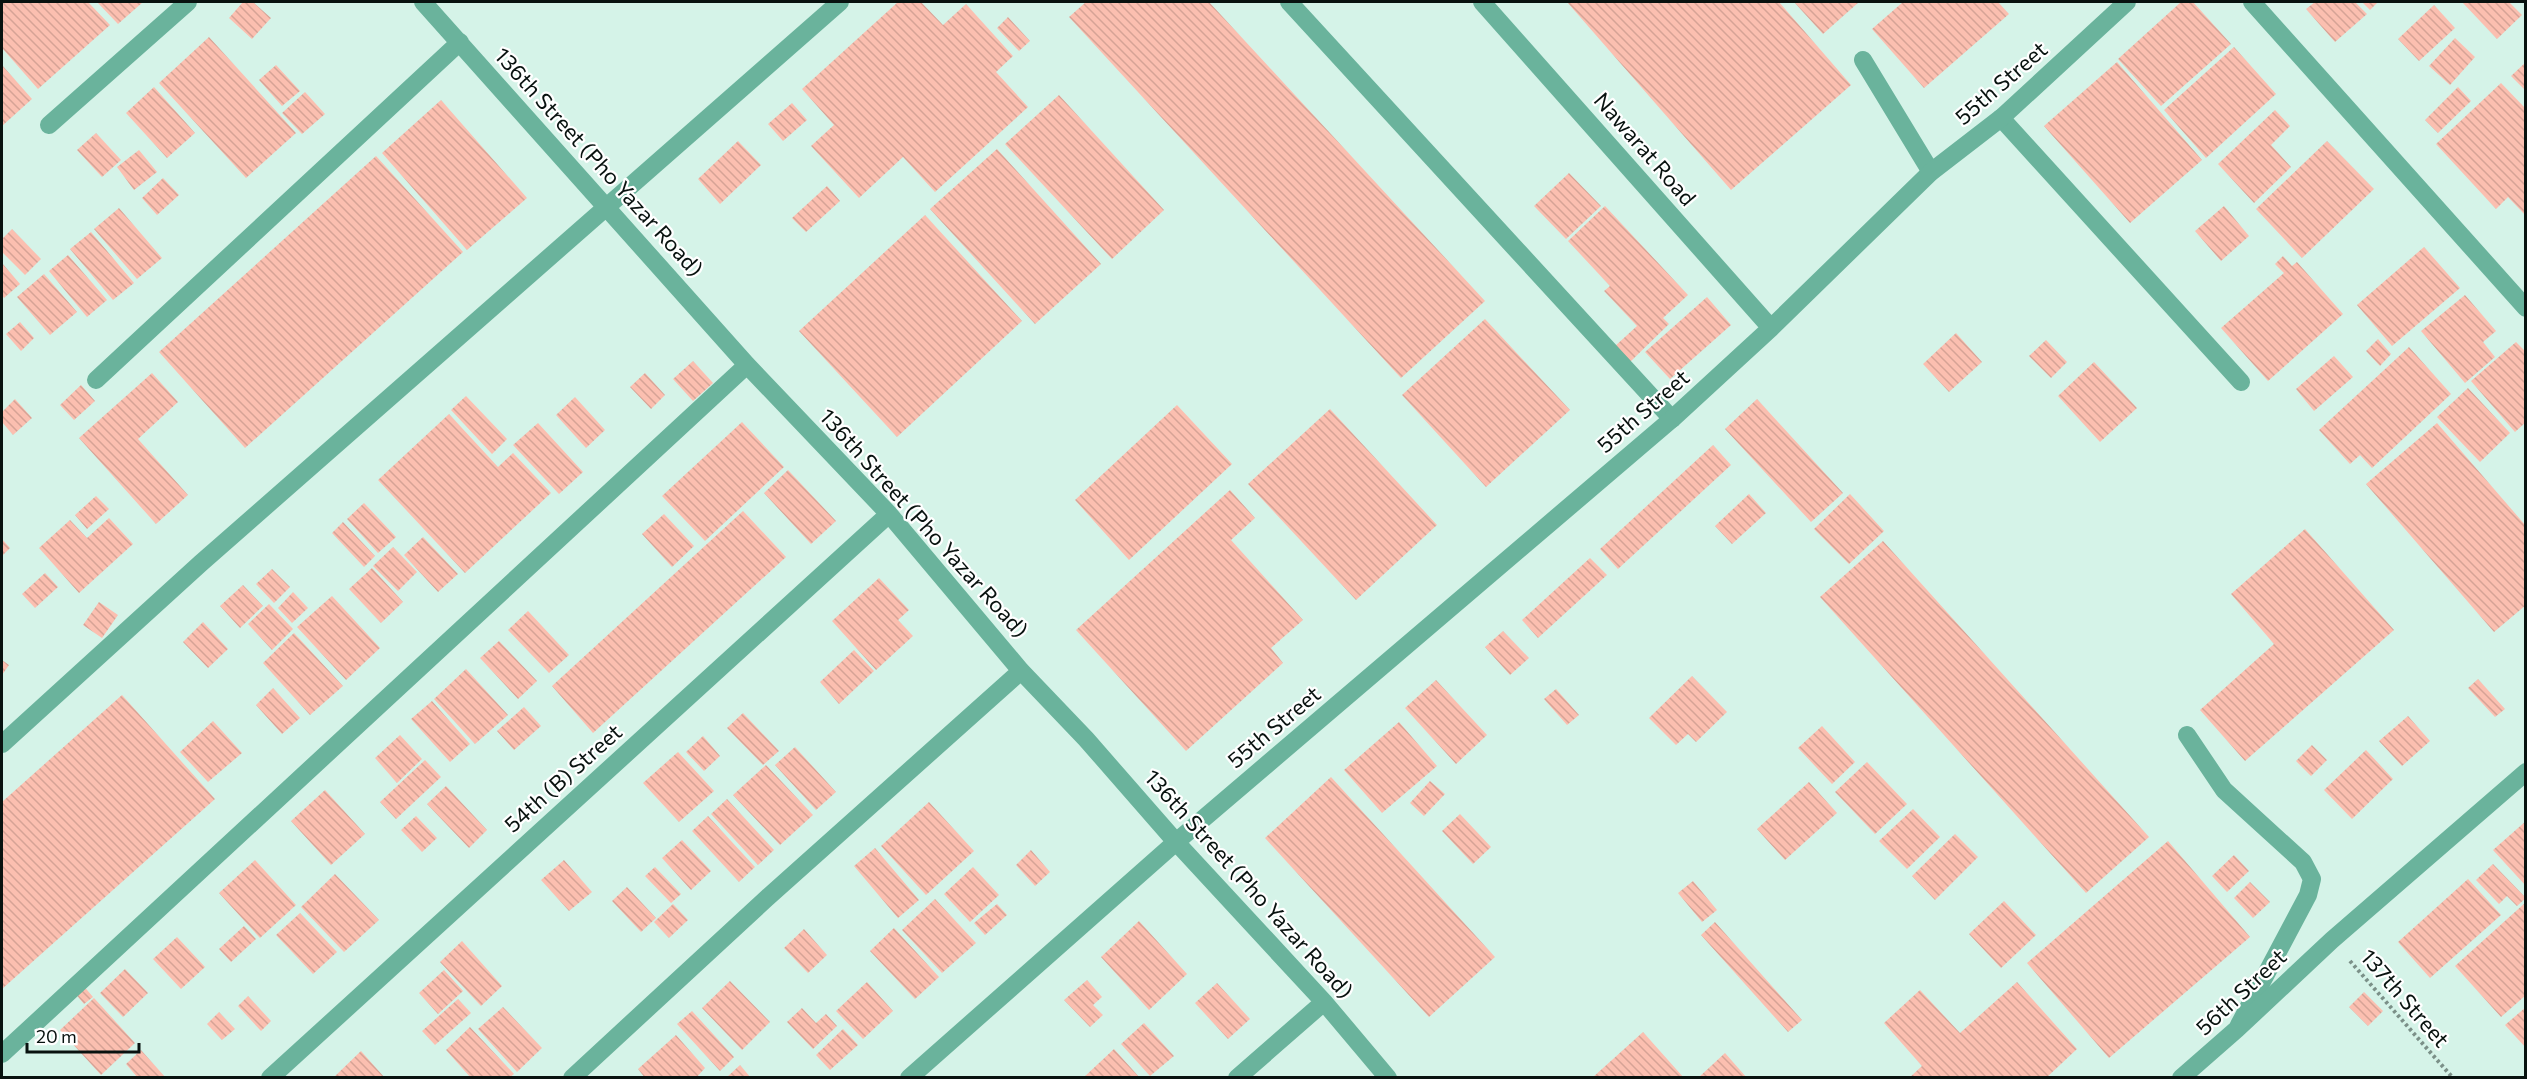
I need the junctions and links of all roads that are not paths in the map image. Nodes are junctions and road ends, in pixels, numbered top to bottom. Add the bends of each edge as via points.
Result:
1 (188, 2) edge
2 (423, 2) edge
3 (840, 2) edge
4 (1289, 2) edge
5 (1482, 2) edge
6 (2252, 2) edge
7 (2123, 3) edge
8 (460, 42) junction
9 (1863, 60) dead end
10 (2001, 118) junction
11 (49, 125) dead end
12 (1931, 172) junction
13 (607, 208) junction
14 (2526, 308) edge
15 (1771, 328) junction
16 (747, 364) junction
17 (96, 380) dead end
18 (2241, 382) dead end
19 (1672, 419) junction
20 (889, 514) junction
21 (1022, 670) junction
22 (2187, 735) dead end
23 (2, 744) edge
24 (2526, 772) edge
25 (1176, 842) junction
26 (1324, 1002) junction
27 (2237, 1029) junction
28 (2, 1054) edge
29 (270, 1077) edge
30 (572, 1077) edge
31 (909, 1077) edge
32 (1237, 1077) edge
33 (1388, 1077) edge
34 (2181, 1077) edge

1 - 11 street
2 - 8 street, 136th Street (Pho Yazar Road)
3 - 13 street
4 - 19 street
5 - 15 street, Nawarat Road
6 - 14 street
7 - 10 street, 55th Street
8 - 13 street, 136th Street (Pho Yazar Road)
8 - 17 street
9 - 12 street
10 - 12 street, 55th Street
10 - 18 street
12 - 15 street, 55th Street
13 - 16 street, 136th Street (Pho Yazar Road)
13 - 23 street via 201,563
15 - 19 street, 55th Street
16 - 20 street, 136th Street (Pho Yazar Road)
16 - 28 street
19 - 25 street, 55th Street
20 - 21 street, 136th Street (Pho Yazar Road)
20 - 29 street, 54th (B) Street
21 - 25 street, 136th Street (Pho Yazar Road)
21 - 30 street
22 - 27 street via 2224,790 2303,862 2312,879 2308,895
24 - 27 street, 56th Street via 2332,940
25 - 26 street, 136th Street (Pho Yazar Road)
25 - 31 street, 55th Street
26 - 32 street
26 - 33 street, 136th Street (Pho Yazar Road)
27 - 34 street, 56th Street

